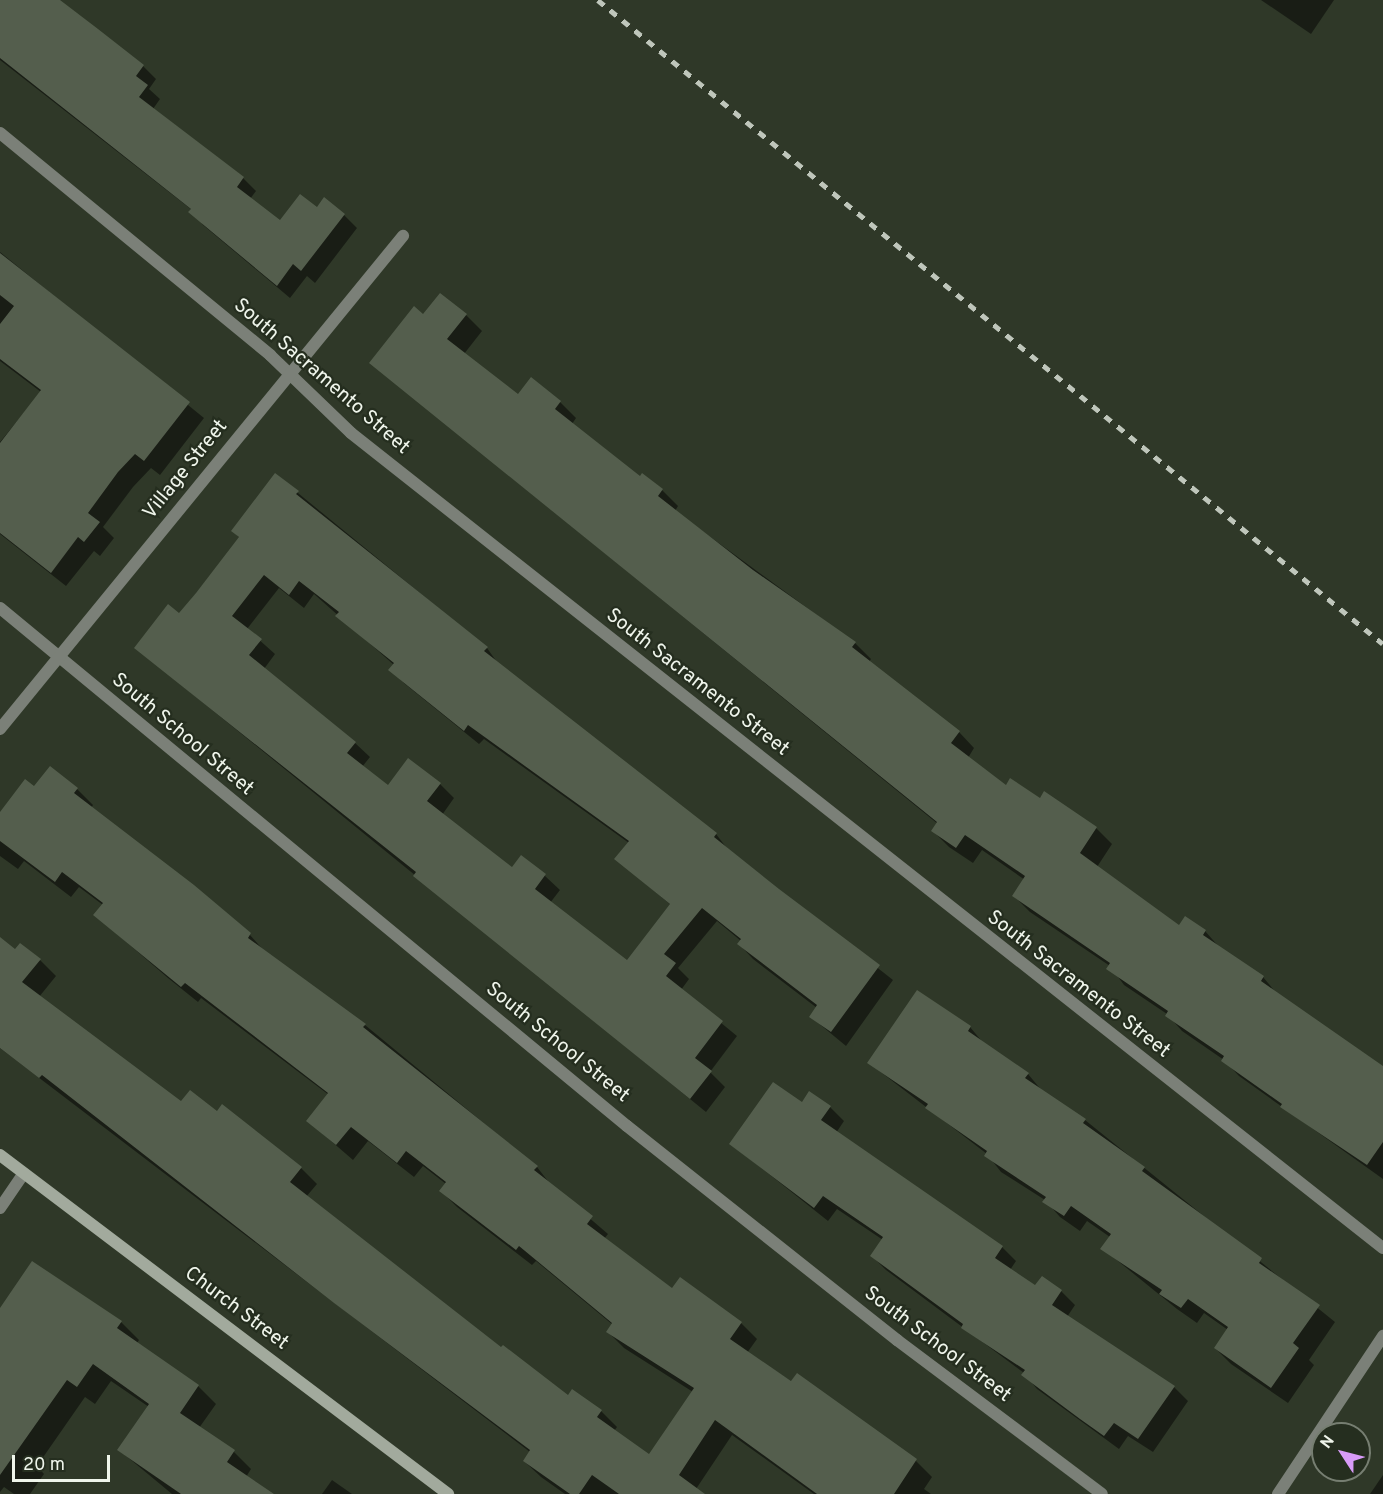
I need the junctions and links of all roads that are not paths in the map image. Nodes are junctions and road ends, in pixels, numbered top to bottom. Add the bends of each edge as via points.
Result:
1 (0, 133) edge
2 (403, 236) dead end
3 (290, 374) junction
4 (0, 608) edge
5 (60, 656) junction
6 (0, 729) edge
7 (0, 1155) edge
8 (24, 1173) junction
9 (0, 1208) edge
10 (1383, 1248) edge
11 (1383, 1336) edge
12 (448, 1494) edge
13 (1102, 1494) edge
14 (1278, 1494) edge

1 - 3 street, South Sacramento Street
2 - 3 street, Village Street
3 - 5 street, Village Street
3 - 10 street, South Sacramento Street via 351,433
4 - 5 street, South School Street
5 - 6 street, Village Street
5 - 13 street, South School Street via 104,697 627,1126 897,1340
7 - 8 street, Church Street
8 - 9 street
8 - 12 street, Church Street
11 - 14 street

